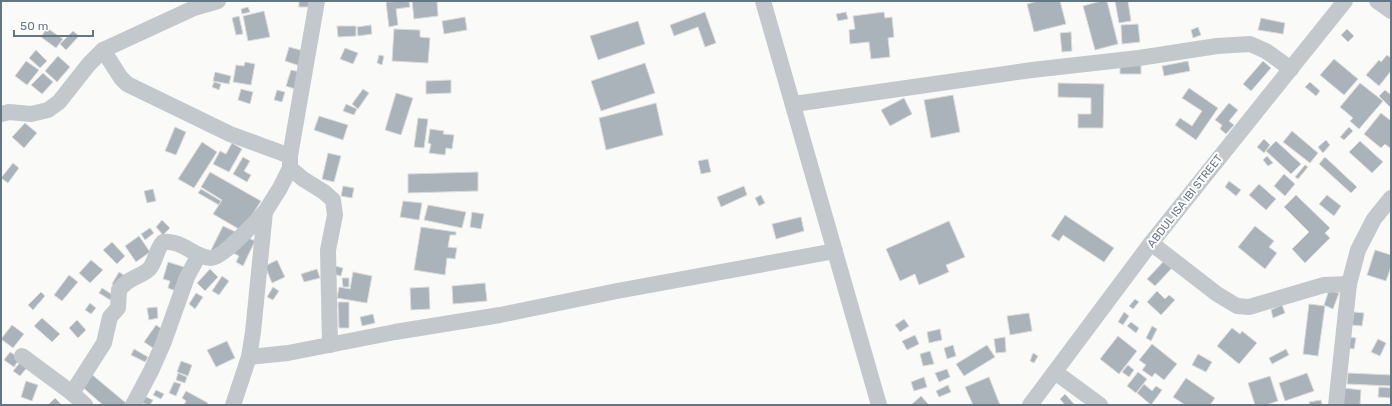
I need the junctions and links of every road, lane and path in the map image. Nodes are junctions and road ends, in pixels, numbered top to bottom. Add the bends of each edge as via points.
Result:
1 (218, 1) edge
2 (317, 1) edge
3 (763, 1) edge
4 (1345, 1) edge
5 (1377, 1) edge
6 (1391, 11) edge
7 (103, 50) junction
8 (1291, 69) junction
9 (794, 104) junction
10 (1, 114) edge
11 (290, 162) junction
12 (1391, 198) edge
13 (265, 212) junction
14 (1151, 243) junction
15 (835, 251) junction
16 (199, 255) junction
17 (1349, 284) junction
18 (330, 345) junction
19 (22, 356) dead end
20 (249, 357) junction
21 (1055, 372) junction
22 (72, 393) junction
23 (85, 405) edge
24 (133, 405) edge
25 (233, 405) edge
26 (879, 405) edge
27 (1030, 405) edge
28 (1100, 405) edge
29 (1336, 405) edge

1 - 7 street via 194,8
2 - 11 street
3 - 9 street
4 - 8 street, ABDUL ISA IBI STREET
5 - 6 street
7 - 10 street via 59,102 48,110 31,114
7 - 11 street via 127,84
8 - 9 street via 1266,51 1250,44 1218,46
8 - 14 street, ABDUL ISA IBI STREET
9 - 15 street
11 - 13 street via 280,188
11 - 18 street via 303,179 333,200 335,215 328,250
12 - 17 street via 1374,219 1358,250
13 - 16 street via 220,254 212,258
13 - 20 street via 254,332
14 - 17 street via 1217,294 1237,306 1249,306 1324,285
14 - 21 street, ABDUL ISA IBI STREET
15 - 18 street
15 - 26 street
16 - 22 street via 178,243 163,242 150,268 119,290 118,308 110,317 104,343
16 - 24 street via 187,277 157,358
17 - 29 street
18 - 20 street
19 - 22 street
20 - 25 street
21 - 27 street, ABDUL ISA IBI STREET
21 - 28 street
22 - 23 street

